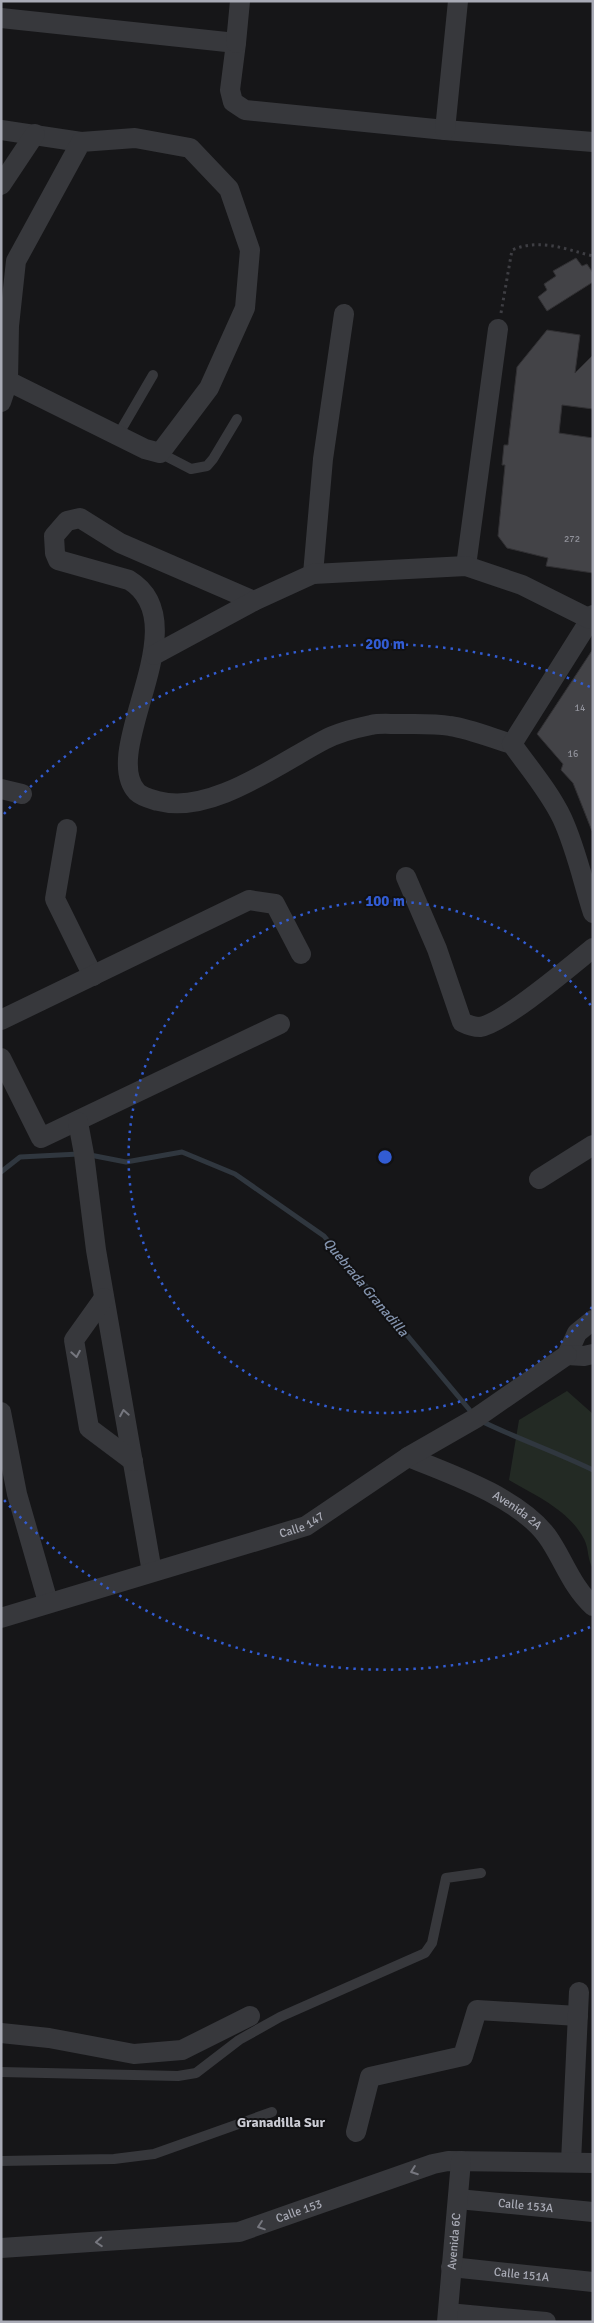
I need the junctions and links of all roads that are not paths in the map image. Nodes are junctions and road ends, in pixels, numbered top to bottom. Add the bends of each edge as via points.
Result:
1 (240, 1) edge
2 (458, 1) edge
3 (1, 18) edge
4 (236, 43) junction
5 (1, 130) edge
6 (445, 130) junction
7 (35, 134) junction
8 (81, 142) junction
9 (593, 142) edge
10 (1, 185) edge
11 (344, 314) dead end
12 (498, 330) road end
13 (153, 375) dead end
14 (8, 381) junction
15 (1, 402) edge
16 (237, 419) dead end
17 (118, 435) junction
18 (160, 453) junction
19 (466, 566) junction
20 (313, 574) junction
21 (254, 601) junction
22 (592, 617) edge
23 (154, 655) junction
24 (512, 744) junction
25 (1, 789) edge
26 (22, 794) dead end
27 (66, 829) dead end
28 (406, 877) dead end
29 (593, 913) edge
30 (593, 948) edge
31 (302, 954) dead end
32 (93, 976) junction
33 (1, 1020) edge
34 (280, 1024) dead end
35 (1, 1058) edge
36 (78, 1122) junction
37 (593, 1145) edge
38 (539, 1179) dead end
39 (104, 1298) junction
40 (593, 1320) edge
41 (593, 1354) edge
42 (566, 1355) junction
43 (1, 1412) edge
44 (408, 1457) junction
45 (132, 1461) junction
46 (9, 1496) edge
47 (152, 1572) junction
48 (48, 1602) junction
49 (593, 1606) edge
50 (1, 1618) edge
51 (481, 1873) dead end
52 (579, 1992) dead end
53 (250, 2016) dead end
54 (578, 2016) junction
55 (1, 2034) edge
56 (1, 2072) edge
57 (272, 2112) dead end
58 (356, 2132) dead end
59 (1, 2161) edge
60 (461, 2161) junction
61 (571, 2162) junction
62 (593, 2162) edge
63 (458, 2199) junction
64 (593, 2212) edge
65 (1, 2248) edge
66 (451, 2267) junction
67 (593, 2282) edge
68 (447, 2317) edge
69 (546, 2322) edge

1 - 4 street
2 - 6 street
3 - 4 street
4 - 6 street via 230,90 233,102 245,110
5 - 7 street
6 - 9 street
7 - 8 street
7 - 10 street
8 - 14 street via 16,261 9,326
8 - 18 street via 135,138 190,148 229,189 250,250 245,308 209,388
11 - 20 street via 323,459
12 - 19 street
13 - 17 lane
14 - 15 street
14 - 17 street
16 - 18 lane via 207,466 191,470
17 - 18 street
19 - 20 street
19 - 22 street via 522,585
20 - 21 street
21 - 23 street
21 - 23 street via 120,543 86,520 67,520 54,536 56,557 71,565 129,580 140,587 151,602
22 - 24 street
23 - 24 street via 129,750 129,771 131,783 138,793 169,804 216,797 326,739 372,724 451,726
24 - 29 street via 562,818
25 - 26 street
27 - 32 street via 55,900
28 - 30 street via 437,948 462,1022 470,1026 479,1027 499,1018
31 - 32 street via 275,904 249,900
32 - 33 street
34 - 36 street
35 - 36 street via 41,1138
36 - 39 street
37 - 38 street
45 -> 39 street
39 -> 45 street via 74,1340 88,1428
40 - 42 street via 577,1332
41 - 42 street
42 - 44 street, Calle 147 via 476,1418
43 - 46 street
44 - 47 street, Calle 147 via 306,1526
44 - 49 street, Avenida 2A via 474,1484 525,1514 547,1536 560,1562
45 - 47 street
46 - 48 street
47 - 48 street, Calle 147
48 - 50 street, Calle 147
51 - 56 lane via 446,1878 432,1943 425,1953 265,2025 239,2040 196,2073 178,2076
52 - 54 street
53 - 55 street via 182,2050 134,2054 49,2038
54 - 58 street via 477,2010 463,2056 370,2077
54 - 61 street
57 - 59 lane via 154,2154 114,2160
60 - 61 street, Calle 153
60 - 63 street, Avenida 6C
60 -> 65 street, Calle 153 via 433,2164 239,2232
61 - 62 street, Calle 153
63 - 64 street, Calle 153A
63 - 66 street, Avenida 6C
66 - 67 street, Calle 151A
66 - 68 street, Avenida 6C
68 - 69 street

